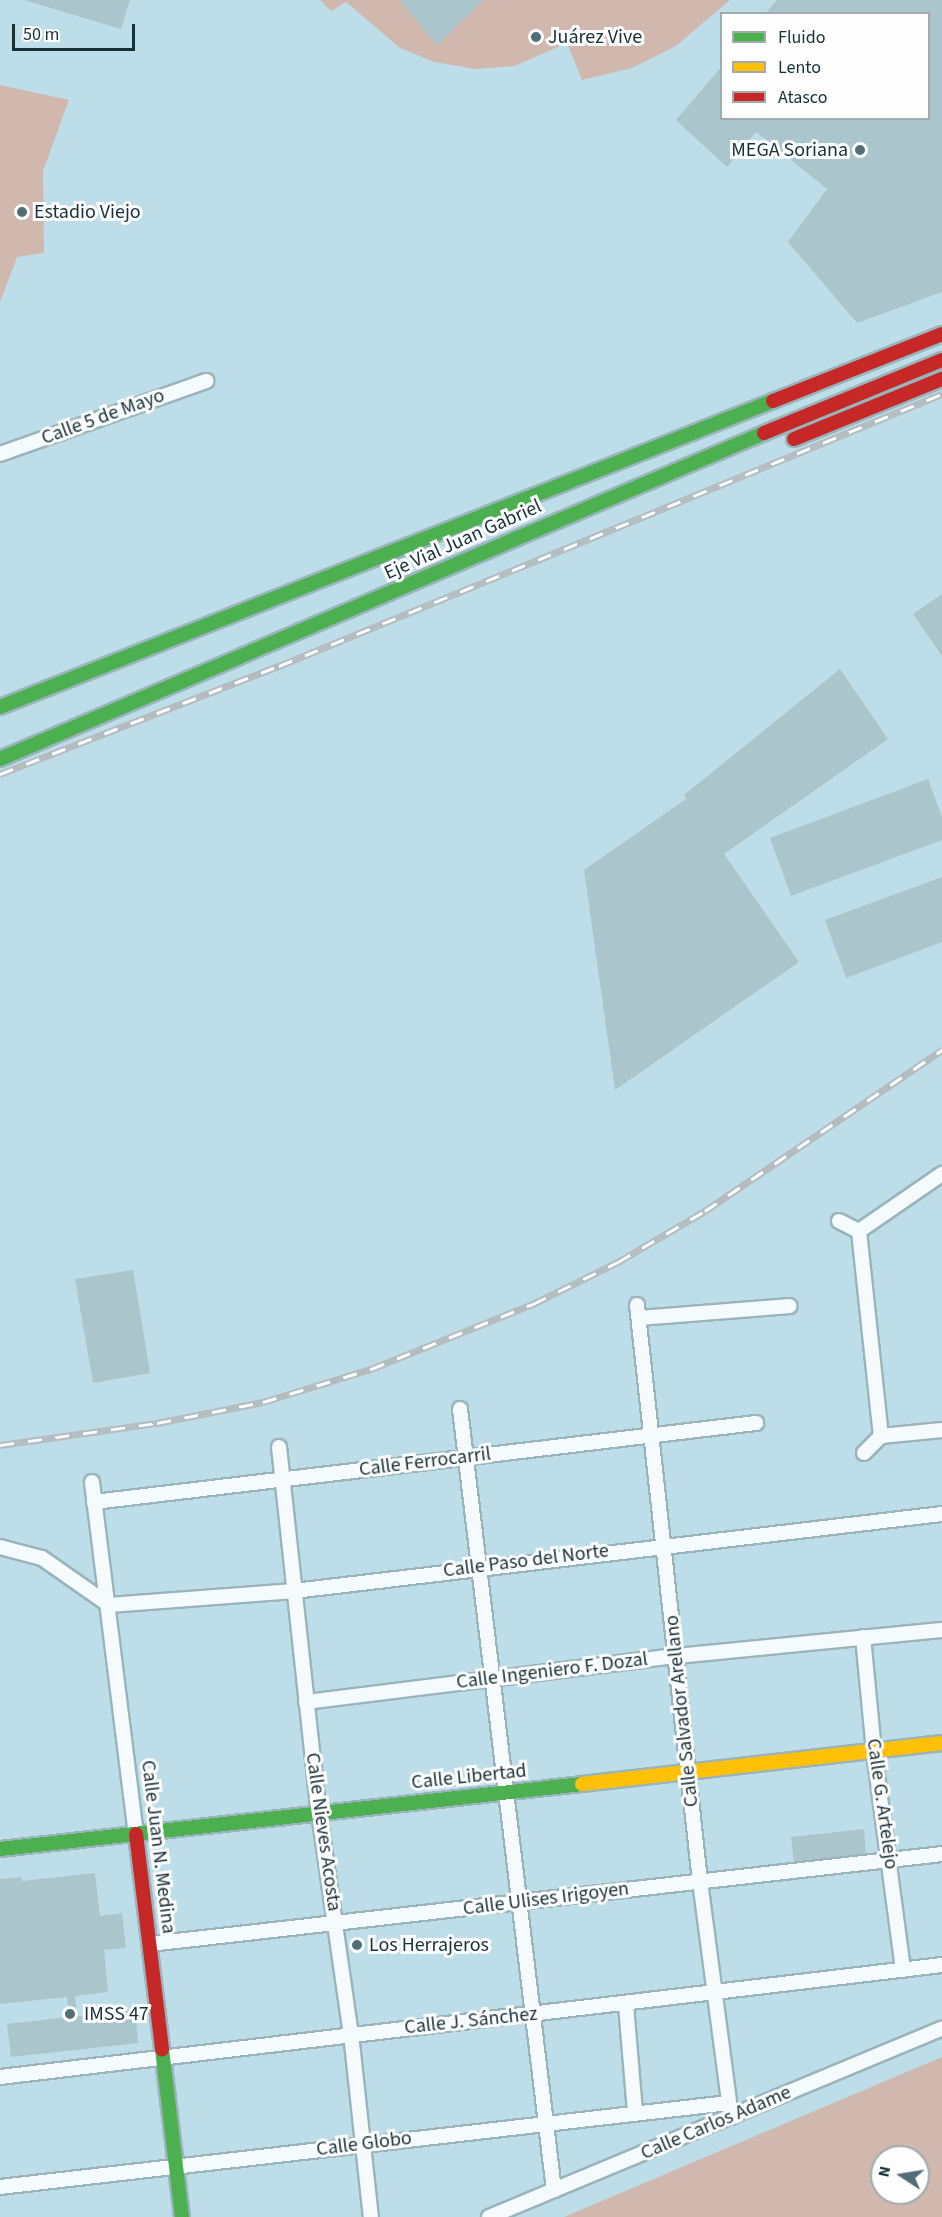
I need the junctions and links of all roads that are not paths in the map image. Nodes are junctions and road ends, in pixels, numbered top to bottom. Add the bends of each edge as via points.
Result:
1 (942, 334) edge
2 (942, 360) edge
3 (942, 379) edge
4 (206, 381) dead end
5 (784, 443) dead end
6 (0, 454) edge
7 (729, 465) dead end
8 (621, 492) junction
9 (0, 707) edge
10 (0, 759) edge
11 (942, 1174) edge
12 (839, 1221) dead end
13 (859, 1231) junction
14 (790, 1306) dead end
15 (460, 1409) dead end
16 (756, 1423) dead end
17 (942, 1430) edge
18 (651, 1435) junction
19 (881, 1436) junction
20 (279, 1447) dead end
21 (864, 1453) dead end
22 (466, 1456) junction
23 (283, 1480) junction
24 (92, 1482) dead end
25 (94, 1502) junction
26 (942, 1514) edge
27 (663, 1546) junction
28 (0, 1547) edge
29 (479, 1566) junction
30 (294, 1591) junction
31 (109, 1605) junction
32 (942, 1630) edge
33 (863, 1637) junction
34 (676, 1656) junction
35 (492, 1679) junction
36 (306, 1702) junction
37 (942, 1743) edge
38 (874, 1752) junction
39 (688, 1771) junction
40 (506, 1793) junction
41 (319, 1813) junction
42 (136, 1834) junction
43 (0, 1849) edge
44 (942, 1854) edge
45 (889, 1860) junction
46 (700, 1881) junction
47 (519, 1902) junction
48 (336, 1924) junction
49 (150, 1944) junction
50 (942, 1965) edge
51 (903, 1970) junction
52 (715, 1993) junction
53 (626, 2005) junction
54 (532, 2014) junction
55 (942, 2028) edge
56 (351, 2034) junction
57 (164, 2057) junction
58 (0, 2077) edge
59 (729, 2110) junction
60 (635, 2112) junction
61 (545, 2123) junction
62 (363, 2145) junction
63 (175, 2167) junction
64 (0, 2187) edge
65 (554, 2190) junction
66 (182, 2217) edge
67 (371, 2217) edge
68 (489, 2217) edge

1 - 9 main road, Eje Vial Juan Gabriel
2 - 8 main road, Eje Vial Juan Gabriel
3 - 5 main road
4 - 6 street, Calle 5 de Mayo
7 - 8 main road
8 - 10 main road, Eje Vial Juan Gabriel
11 - 13 street
12 - 13 street
13 - 19 street
14 - 18 street, Calle Salvador Arellano via 638,1311
15 - 22 street
16 - 18 street, Calle Ferrocarril
17 - 19 street
18 - 22 street, Calle Ferrocarril
18 - 27 street, Calle Salvador Arellano
19 - 21 street
20 - 23 street, Calle Nieves Acosta
22 - 23 street, Calle Ferrocarril
22 - 29 street
23 - 25 street, Calle Ferrocarril
23 - 30 street, Calle Nieves Acosta
24 - 25 street, Calle Juan N. Medina
25 - 31 street, Calle Juan N. Medina
26 - 27 street, Calle Paso del Norte
27 - 29 street, Calle Paso del Norte
27 - 34 street, Calle Salvador Arellano
28 - 31 street via 42,1558
29 - 30 street, Calle Paso del Norte
29 - 35 street
30 - 31 street, Calle Paso del Norte
30 - 36 street, Calle Nieves Acosta
31 - 42 street, Calle Juan N. Medina
32 - 33 street, Calle Ingeniero F. Dozal
33 - 34 street, Calle Ingeniero F. Dozal
33 - 38 street, Calle G. Artelejo
34 - 35 street, Calle Ingeniero F. Dozal
34 - 39 street, Calle Salvador Arellano
35 - 36 street, Calle Ingeniero F. Dozal
35 - 40 street
36 - 41 street, Calle Nieves Acosta
37 - 38 main road, Calle Libertad
38 - 39 main road, Calle Libertad
38 - 45 street, Calle G. Artelejo
39 - 40 main road, Calle Libertad
39 - 46 street, Calle Salvador Arellano
40 - 41 main road, Calle Libertad
40 - 47 street
41 - 42 main road, Calle Libertad
41 - 48 street, Calle Nieves Acosta
42 - 43 main road, Calle Libertad
42 - 49 main road, Calle Juan N. Medina
44 - 45 street, Calle Ulises Irigoyen
45 - 46 street, Calle Ulises Irigoyen
45 - 51 street, Calle G. Artelejo
46 - 47 street, Calle Ulises Irigoyen
46 - 52 street, Calle Salvador Arellano
47 - 48 street, Calle Ulises Irigoyen
47 - 54 street
48 - 49 street, Calle Ulises Irigoyen
48 - 56 street, Calle Nieves Acosta
49 - 57 main road, Calle Juan N. Medina
50 - 51 street, Calle J. Sánchez
51 - 52 street, Calle J. Sánchez
52 - 53 street, Calle J. Sánchez
52 - 59 street, Calle Salvador Arellano
53 - 54 street, Calle J. Sánchez
53 - 60 street
54 - 56 street, Calle J. Sánchez
54 - 61 street
55 - 59 street, Calle Carlos Adame
56 - 57 street, Calle J. Sánchez
56 - 62 street, Calle Nieves Acosta
57 - 58 street, Calle J. Sánchez
57 - 63 main road, Calle Juan N. Medina
59 - 60 street, Calle Globo
59 - 65 street, Calle Carlos Adame
60 - 61 street, Calle Globo
61 - 62 street, Calle Globo
61 - 65 street
62 - 63 street, Calle Globo
62 - 67 street, Calle Nieves Acosta
63 - 64 street, Calle Globo
63 - 66 main road, Calle Juan N. Medina
65 - 68 street, Calle Carlos Adame

